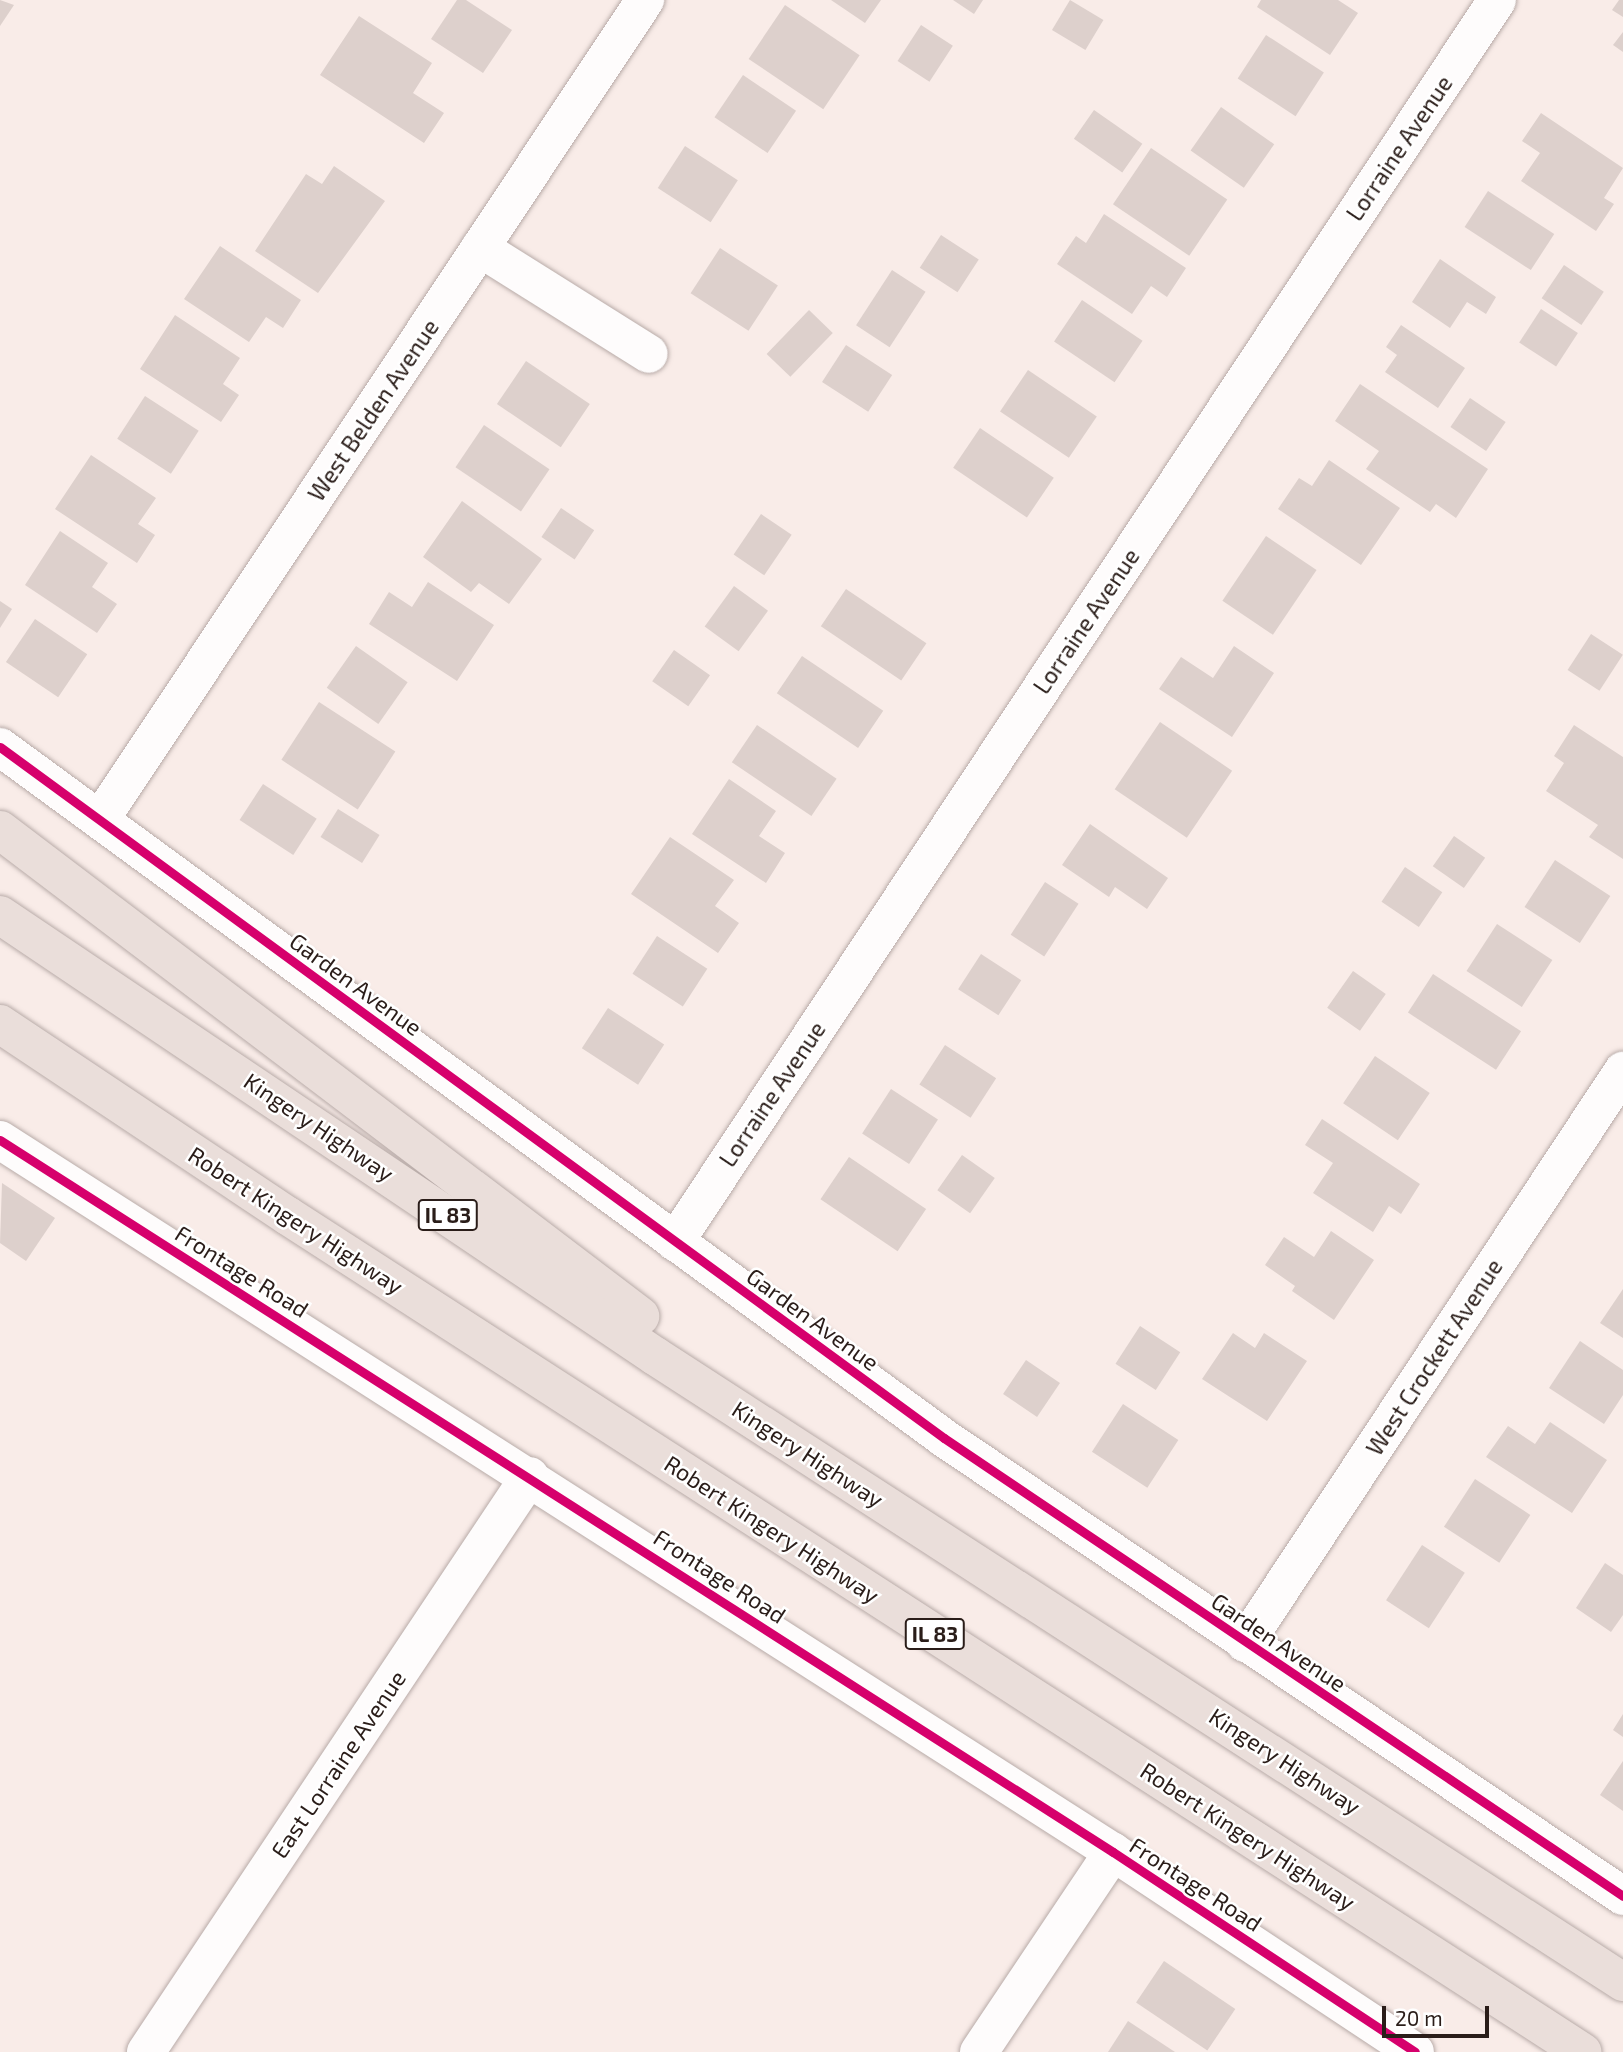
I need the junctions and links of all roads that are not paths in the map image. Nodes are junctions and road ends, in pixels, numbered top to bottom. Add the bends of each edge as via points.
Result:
1 (645, 0) edge
2 (1497, 0) edge
3 (480, 248) junction
4 (649, 354) dead end
5 (0, 747) edge
6 (100, 820) junction
7 (0, 830) edge
8 (0, 915) edge
9 (0, 1024) edge
10 (0, 1044) edge
11 (1623, 1071) edge
12 (0, 1140) edge
13 (288, 1216) junction
14 (675, 1242) junction
15 (530, 1476) junction
16 (898, 1512) junction
17 (1245, 1643) junction
18 (1113, 1852) junction
19 (1623, 1896) edge
20 (1623, 1982) edge
21 (145, 2052) edge
22 (979, 2052) edge
23 (1415, 2052) edge
24 (1582, 2052) edge

1 - 3 street, West Belden Avenue
2 - 14 street, Lorraine Avenue
3 - 4 street
3 - 6 street, West Belden Avenue
5 - 6 street, Garden Avenue
6 - 14 street, Garden Avenue
7 - 16 highway
8 - 16 highway, Kingery Highway / IL 83 via 655,1356
9 - 13 highway, Robert Kingery Highway / IL 83
10 - 13 highway
11 - 17 street, West Crockett Avenue
12 - 15 street, Frontage Road
13 - 24 highway, Robert Kingery Highway / IL 83
14 - 17 street, Garden Avenue via 944,1438
15 - 18 street, Frontage Road
15 - 21 street, East Lorraine Avenue
16 - 20 highway, Kingery Highway / IL 83
17 - 19 street, Garden Avenue
18 - 22 street
18 - 23 street, Frontage Road

